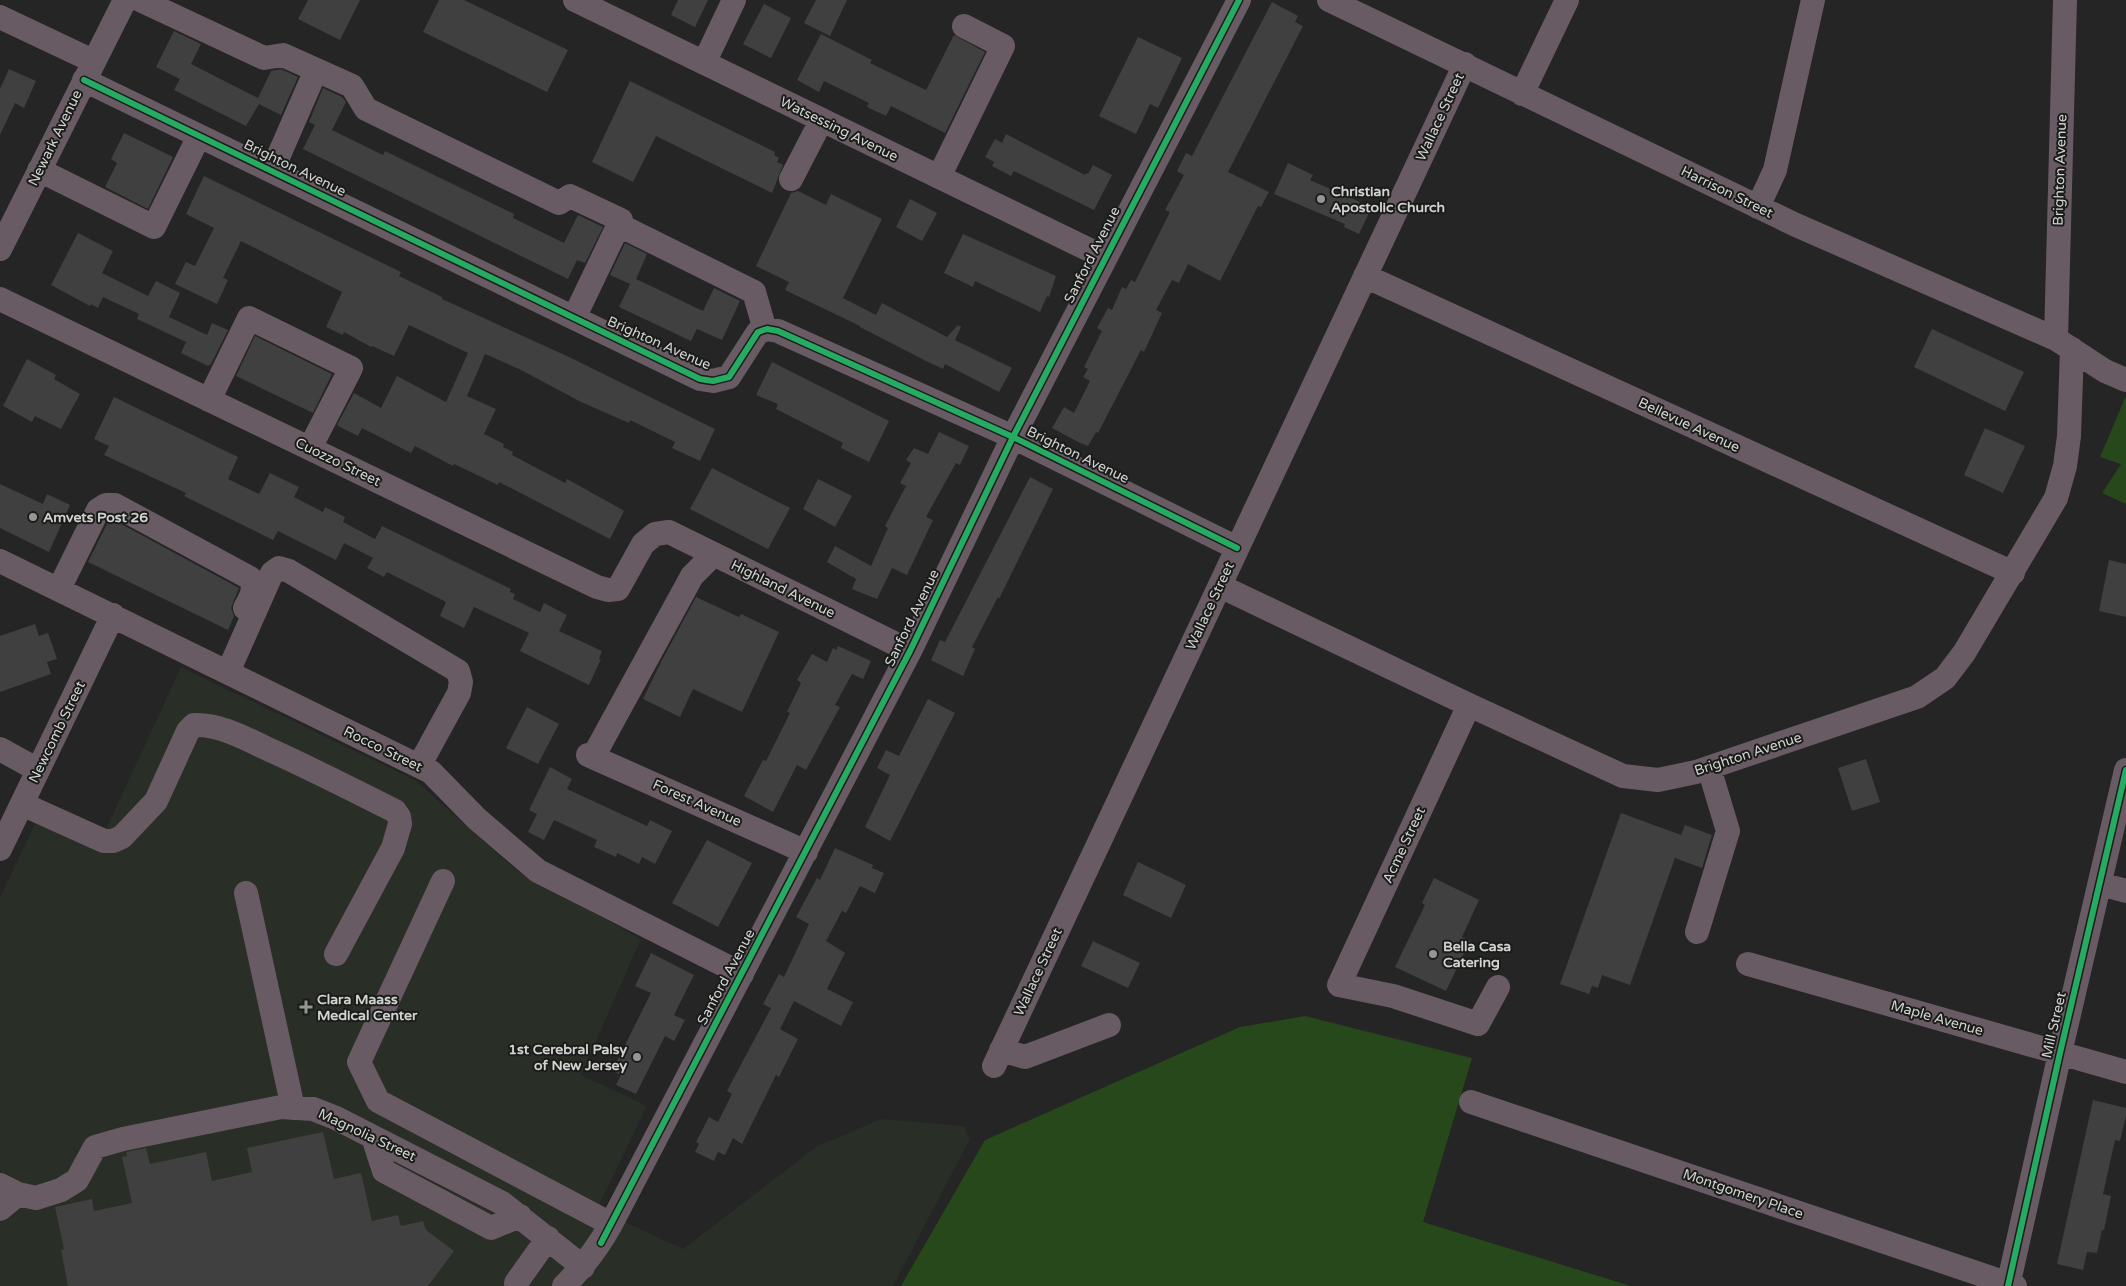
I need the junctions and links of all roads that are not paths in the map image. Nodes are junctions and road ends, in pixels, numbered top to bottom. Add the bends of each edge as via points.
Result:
1 (124, 0) edge
2 (140, 0) edge
3 (575, 0) edge
4 (734, 0) edge
5 (1239, 0) edge
6 (1329, 0) edge
7 (1567, 0) edge
8 (1813, 0) edge
9 (2065, 0) edge
10 (0, 17) edge
11 (964, 26) dead end
12 (704, 63) junction
13 (1464, 64) junction
14 (316, 70) junction
15 (88, 71) junction
16 (1522, 94) junction
17 (821, 121) junction
18 (199, 136) junction
19 (39, 170) junction
20 (272, 171) junction
21 (940, 178) junction
22 (791, 179) dead end
23 (1758, 207) junction
24 (619, 225) junction
25 (0, 249) edge
26 (1104, 257) junction
27 (1365, 276) junction
28 (0, 299) edge
29 (574, 318) junction
30 (765, 330) junction
31 (2064, 344) junction
32 (2126, 380) edge
33 (209, 400) junction
34 (1013, 437) junction
35 (310, 448) junction
36 (655, 534) joint
37 (1237, 548) junction
38 (714, 554) junction
39 (0, 561) edge
40 (2013, 573) junction
41 (1220, 586) junction
42 (59, 589) junction
43 (113, 615) junction
44 (910, 651) junction
45 (221, 668) junction
46 (1469, 705) junction
47 (0, 749) edge
48 (419, 766) junction
49 (1709, 768) junction
50 (38, 770) junction
51 (2126, 770) edge
52 (22, 804) junction
53 (0, 849) edge
54 (806, 852) junction
55 (443, 881) dead end
56 (2100, 884) junction
57 (2126, 891) edge
58 (249, 904) dead end
59 (1697, 932) dead end
60 (336, 954) dead end
61 (1748, 964) dead end
62 (742, 974) junction
63 (1498, 987) dead end
64 (1109, 1026) dead end
65 (2060, 1053) junction
66 (2126, 1072) edge
67 (1471, 1102) dead end
68 (293, 1108) junction
69 (6, 1196) edge
70 (606, 1234) junction
71 (548, 1238) junction
72 (583, 1267) junction
73 (516, 1283) dead end
74 (2011, 1285) edge
75 (564, 1286) edge

1 - 15 street, Newark Avenue
2 - 14 street via 264,58 283,55
3 - 12 street, Watsessing Avenue
4 - 12 street
5 - 26 street, Sanford Avenue
6 - 13 street, Harrison Street
7 - 16 street
8 - 23 street via 1776,170
9 - 31 street, Brighton Avenue
10 - 15 street, Brighton Avenue
11 - 21 street via 1003,46
12 - 17 street, Watsessing Avenue
13 - 16 street, Harrison Street
13 - 27 street, Wallace Street
14 - 20 street
14 - 24 street via 352,86 366,109 559,203 570,196 621,220
15 - 18 street, Brighton Avenue
15 - 19 street, Newark Avenue
16 - 23 street, Harrison Street
17 - 21 street, Watsessing Avenue
17 - 22 street
18 - 19 street via 154,227
18 - 20 street, Brighton Avenue
19 - 25 street, Newark Avenue
20 - 29 street, Brighton Avenue
21 - 26 street, Watsessing Avenue
23 - 31 street, Harrison Street
24 - 29 street
24 - 30 street via 754,292
26 - 34 street, Sanford Avenue
27 - 37 street, Wallace Street
27 - 40 street, Bellevue Avenue
28 - 33 street, Cuozzo Street
29 - 30 street, Brighton Avenue via 700,379 713,381 729,377 758,332
30 - 34 street, Brighton Avenue via 778,331
31 - 32 street, Harrison Street
31 - 40 street, Brighton Avenue via 2070,436 2065,466 2056,498
33 - 35 street, Cuozzo Street
33 - 35 street via 249,318 351,368
34 - 37 street, Brighton Avenue
34 - 44 street, Sanford Avenue
35 - 36 street, Cuozzo Street via 608,590 618,589 643,544
36 - 38 street, Highland Avenue via 669,532
37 - 41 street, Wallace Street
38 - 44 street, Highland Avenue
38 - 54 street, Forest Avenue via 692,576 591,756
39 - 42 street, Rocco Street
40 - 49 street, Brighton Avenue via 1945,678 1917,697
41 - 46 street, Brighton Avenue
41 - 64 street, Wallace Street via 998,1058 1026,1057
42 - 43 street, Rocco Street
42 - 45 street via 98,510 114,505 250,578 254,584
43 - 45 street, Rocco Street
43 - 50 street, Newcomb Street
44 - 54 street, Sanford Avenue
45 - 48 street, Rocco Street
45 - 48 street via 272,573 279,568 290,571 458,672 459,692
46 - 49 street, Brighton Avenue via 1623,776 1658,780
46 - 63 street, Acme Street via 1339,985 1393,996 1478,1024
47 - 50 street
48 - 62 street, Rocco Street via 431,772 477,820 538,871
49 - 59 street via 1728,831
50 - 52 street, Newcomb Street
51 - 56 street, Mill Street
52 - 53 street, Newcomb Street
52 - 60 street via 104,841 122,837 156,802 188,731 194,725 224,729 305,765 395,811 399,817 393,848
54 - 62 street, Sanford Avenue
55 - 70 street via 359,1062 378,1101
56 - 57 street
56 - 65 street, Mill Street
58 - 68 street
61 - 65 street, Maple Avenue
62 - 70 street, Sanford Avenue
65 - 66 street, Maple Avenue
65 - 74 street, Mill Street
67 - 74 street, Montgomery Place
68 - 69 street, Magnolia Street via 281,1107 123,1138 95,1147 78,1180 61,1190 36,1198
68 - 71 street, Magnolia Street via 336,1118 502,1203
70 - 72 street, Sanford Avenue
71 - 72 street, Magnolia Street
71 - 73 street
72 - 75 street, Sanford Avenue

